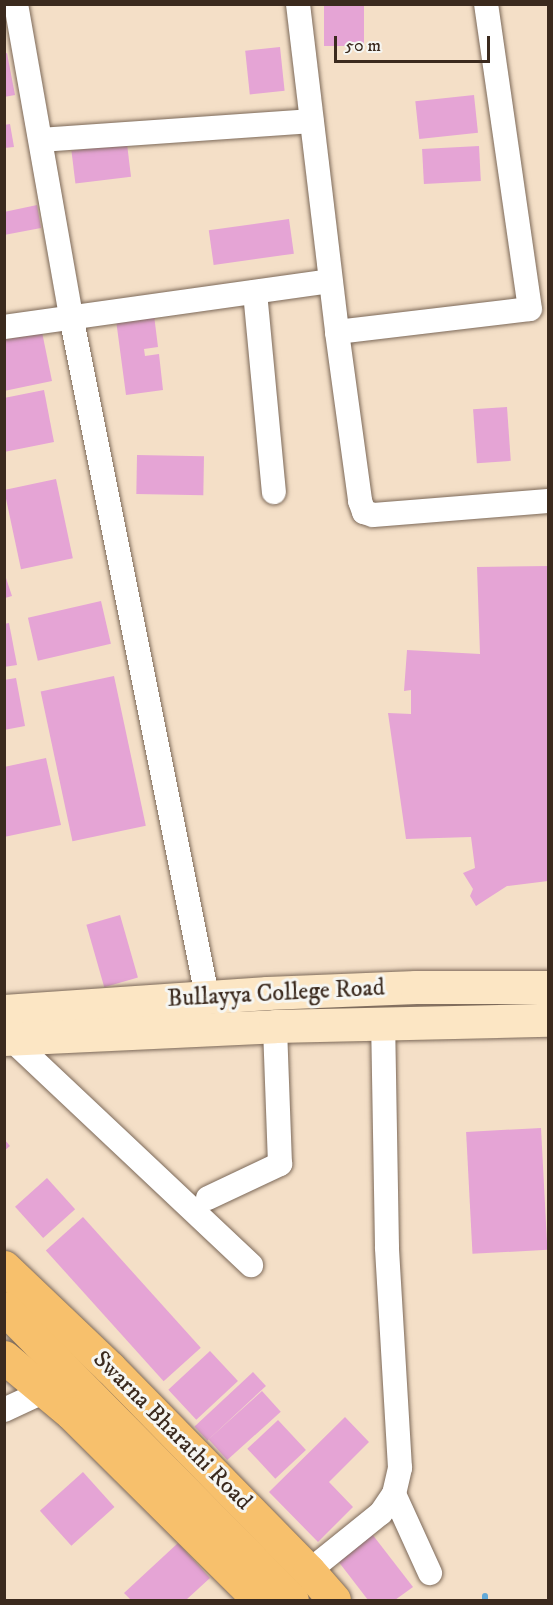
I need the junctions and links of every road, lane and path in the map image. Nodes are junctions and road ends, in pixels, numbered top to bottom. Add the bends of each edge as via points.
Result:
1 (16, 4) edge
2 (298, 4) edge
3 (486, 4) edge
4 (311, 121) junction
5 (41, 140) junction
6 (330, 281) junction
7 (255, 292) junction
8 (539, 308) edge
9 (71, 316) junction
10 (4, 327) edge
11 (337, 332) junction
12 (274, 492) dead end
13 (549, 501) edge
14 (549, 987) edge
15 (207, 996) junction
16 (549, 1020) edge
17 (383, 1022) junction
18 (275, 1026) junction
19 (6, 1030) edge
20 (207, 1198) dead end
21 (251, 1265) dead end
22 (4, 1267) edge
23 (4, 1308) edge
24 (4, 1358) edge
25 (43, 1392) junction
26 (4, 1410) edge
27 (394, 1494) junction
28 (309, 1571) junction
29 (430, 1573) dead end
30 (259, 1600) edge
31 (292, 1600) edge
32 (333, 1600) edge

1 - 5 street
2 - 4 street
3 - 8 street
4 - 5 street
4 - 6 street
5 - 9 street
6 - 7 street
6 - 11 street
7 - 9 street
7 - 12 street
8 - 11 street
9 - 10 street
9 - 15 street
11 - 13 street via 364,512 373,515
14 - 15 main road, Bullayya College Road via 416,987
15 - 19 main road, Bullayya College Road
16 - 17 main road, Bullayya College Road
17 - 18 main road, Bullayya College Road
17 - 27 street via 387,1247 400,1468
18 - 19 main road, Bullayya College Road
18 - 20 street via 280,1164
19 - 21 street
22 - 28 main road, Swarna Bharathi Road
23 - 31 main road
24 - 25 main road
25 - 26 street
25 - 30 main road via 71,1413
27 - 28 street via 381,1513
27 - 29 street
28 - 32 main road, Swarna Bharathi Road

